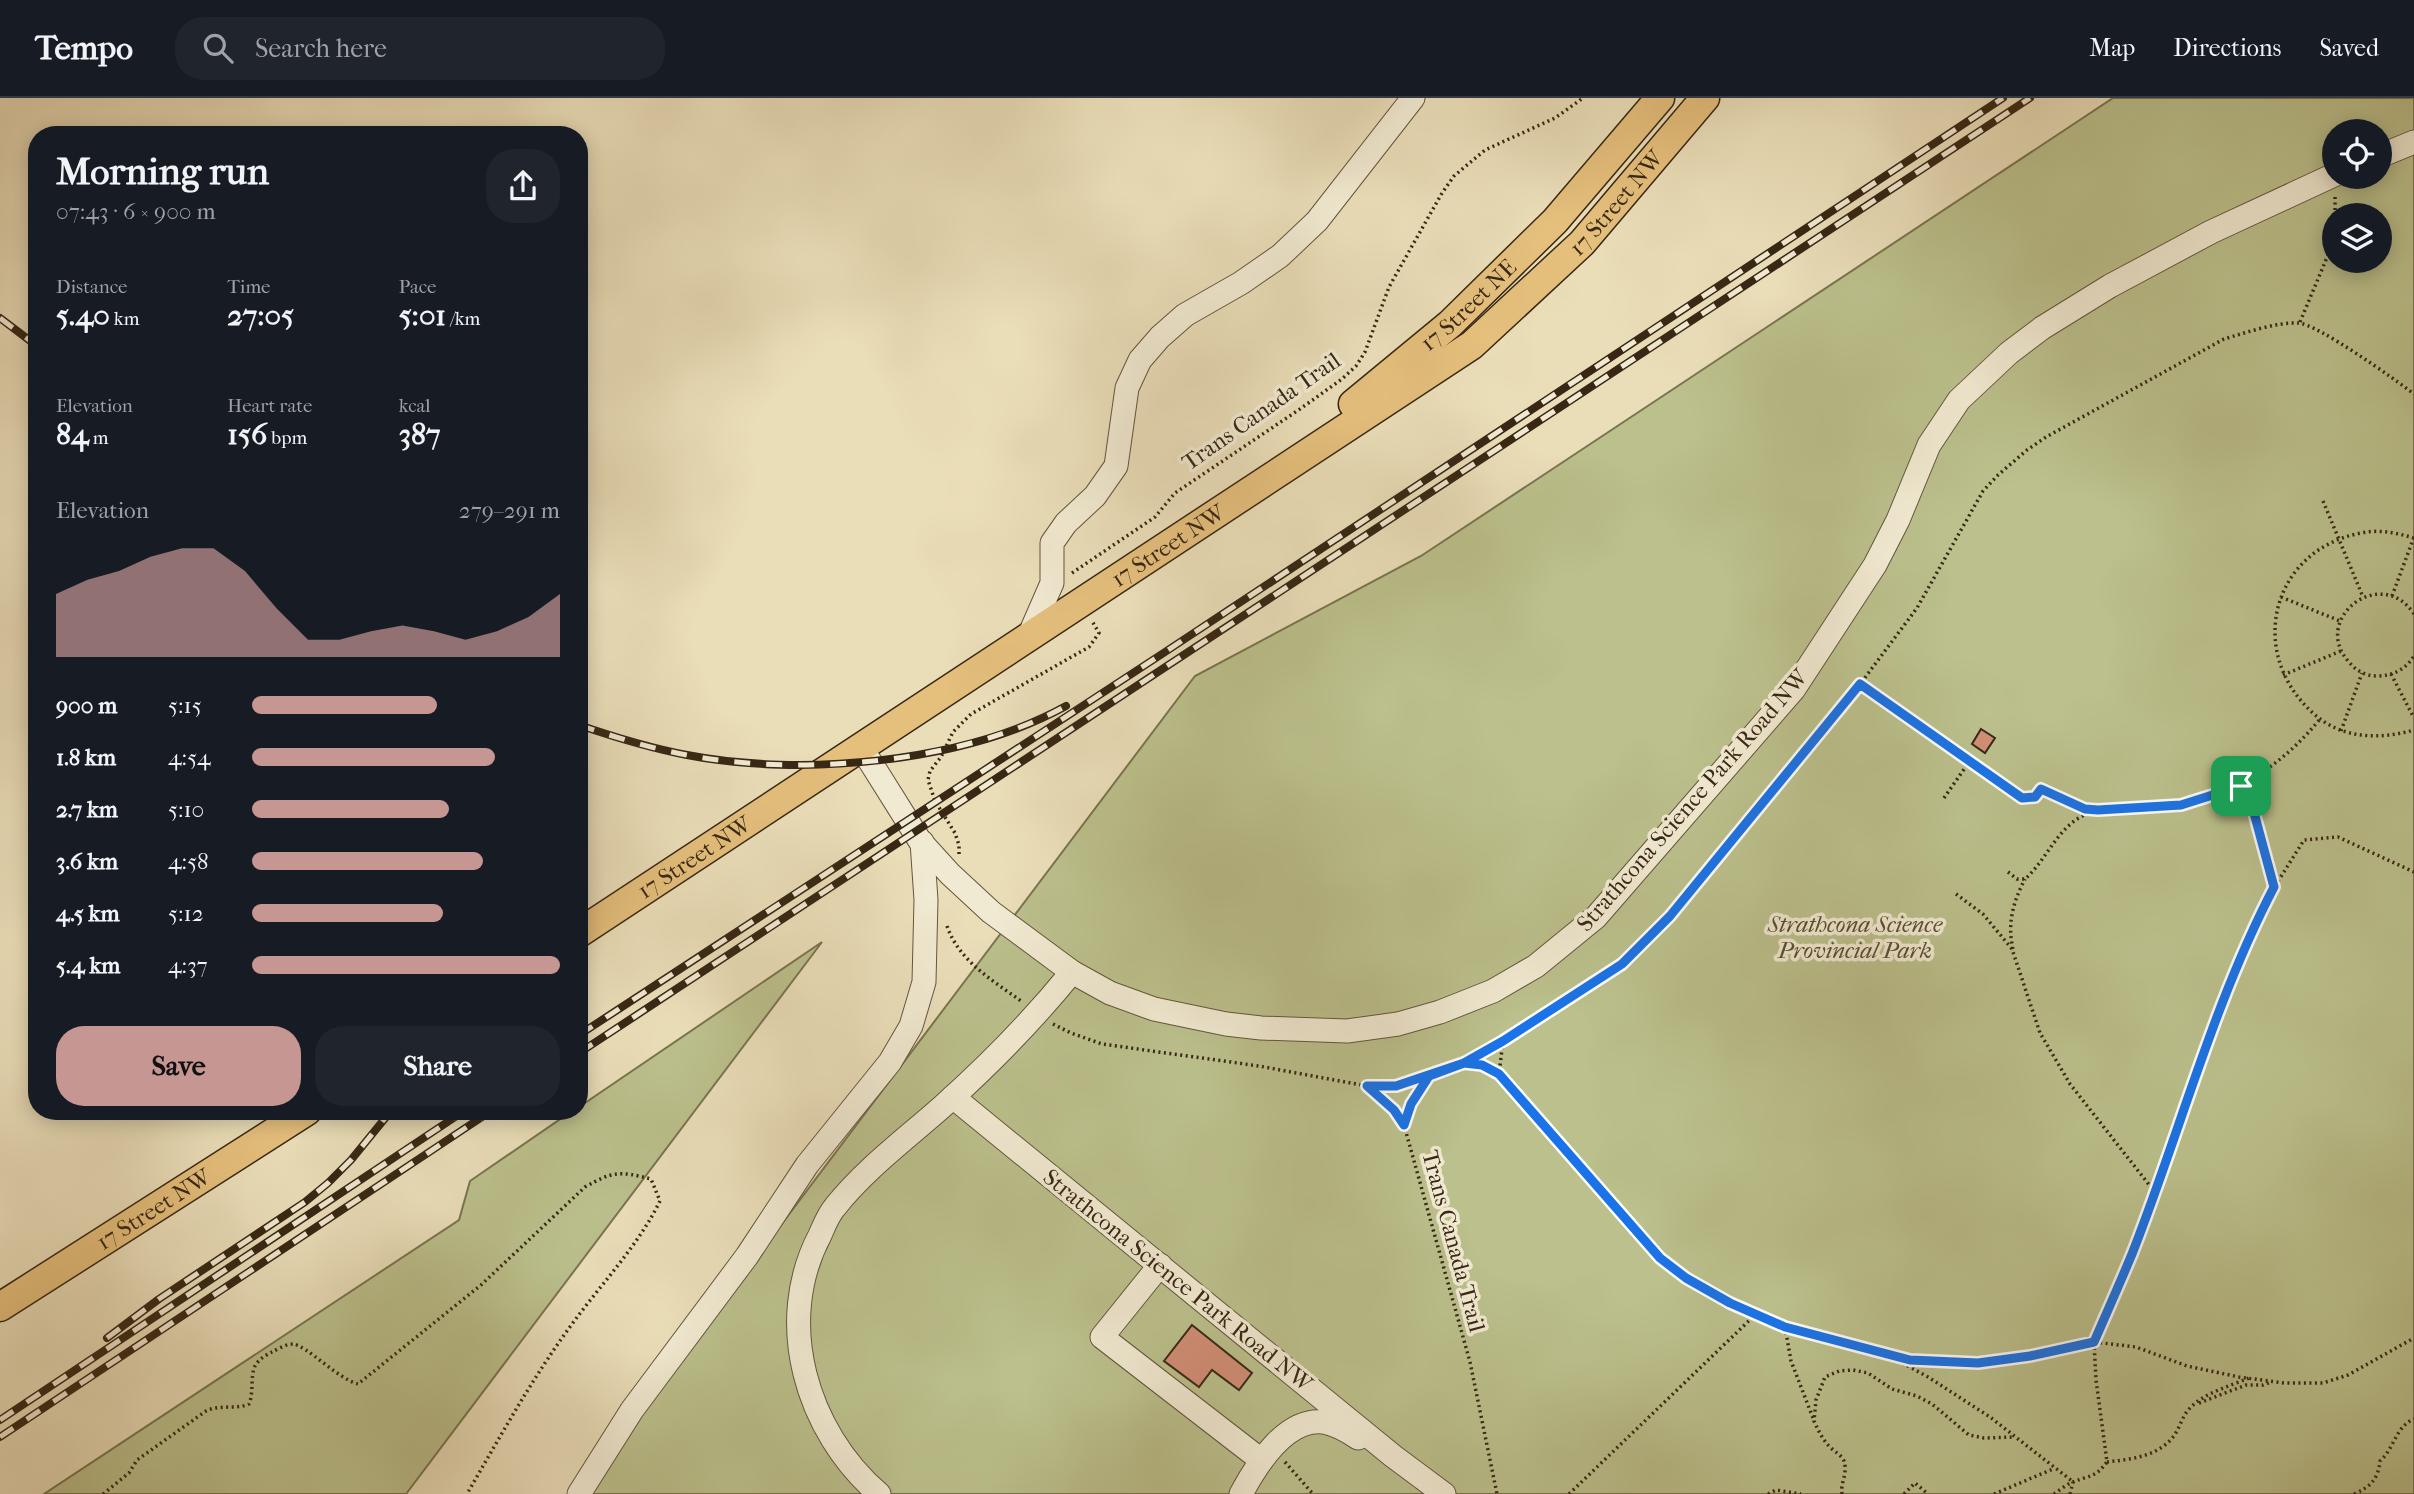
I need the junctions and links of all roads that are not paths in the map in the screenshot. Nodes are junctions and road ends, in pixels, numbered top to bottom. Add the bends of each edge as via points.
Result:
1 (1413, 98) edge
2 (1660, 98) edge
3 (1704, 98) edge
4 (2414, 142) edge
5 (2392, 151) edge
6 (2322, 181) edge
7 (1254, 487) junction
8 (1028, 638) junction
9 (861, 747) junction
10 (922, 842) junction
11 (588, 927) edge
12 (1072, 972) junction
13 (953, 1097) junction
14 (293, 1120) edge
15 (1160, 1265) junction
16 (0, 1307) edge
17 (1267, 1454) junction
18 (1404, 1464) junction
19 (579, 1494) edge
20 (878, 1494) edge
21 (1241, 1494) edge
22 (1444, 1494) edge

1 - 8 street via 1317,221 1241,284 1185,315 1140,360 1127,388 1116,466 1052,543 1052,583
2 - 7 main road, 17 Street NE via 1555,221 1450,324
3 - 7 main road, 17 Street NW via 1582,243 1472,345
4 - 5 street
6 - 12 street, Strathcona Science Park Road NW via 2110,286 2042,328 1959,400 1929,445 1875,565 1794,689 1596,917 1536,966 1493,991 1440,1012 1347,1031 1238,1026 1166,1012 1110,993
7 - 8 main road, 17 Street NW
8 - 9 main road, 17 Street NW
9 - 10 street, Strathcona Science Park Road NW
9 - 11 main road, 17 Street NW
10 - 12 street, Strathcona Science Park Road NW via 991,912
10 - 19 street via 925,982 911,1026 890,1062 807,1165 747,1256 632,1410
12 - 13 street via 1038,1014
13 - 15 street, Strathcona Science Park Road NW
13 - 20 street via 834,1208 802,1282 798,1328 802,1369 813,1404 841,1452
14 - 16 main road, 17 Street NW
15 - 17 street via 1102,1337
15 - 18 street, Strathcona Science Park Road NW
17 - 18 street, Strathcona Science Park Road NW via 1278,1440 1304,1424 1323,1422
17 - 21 street, Strathcona Science Park Road NW
18 - 22 street, Strathcona Science Park Road NW

